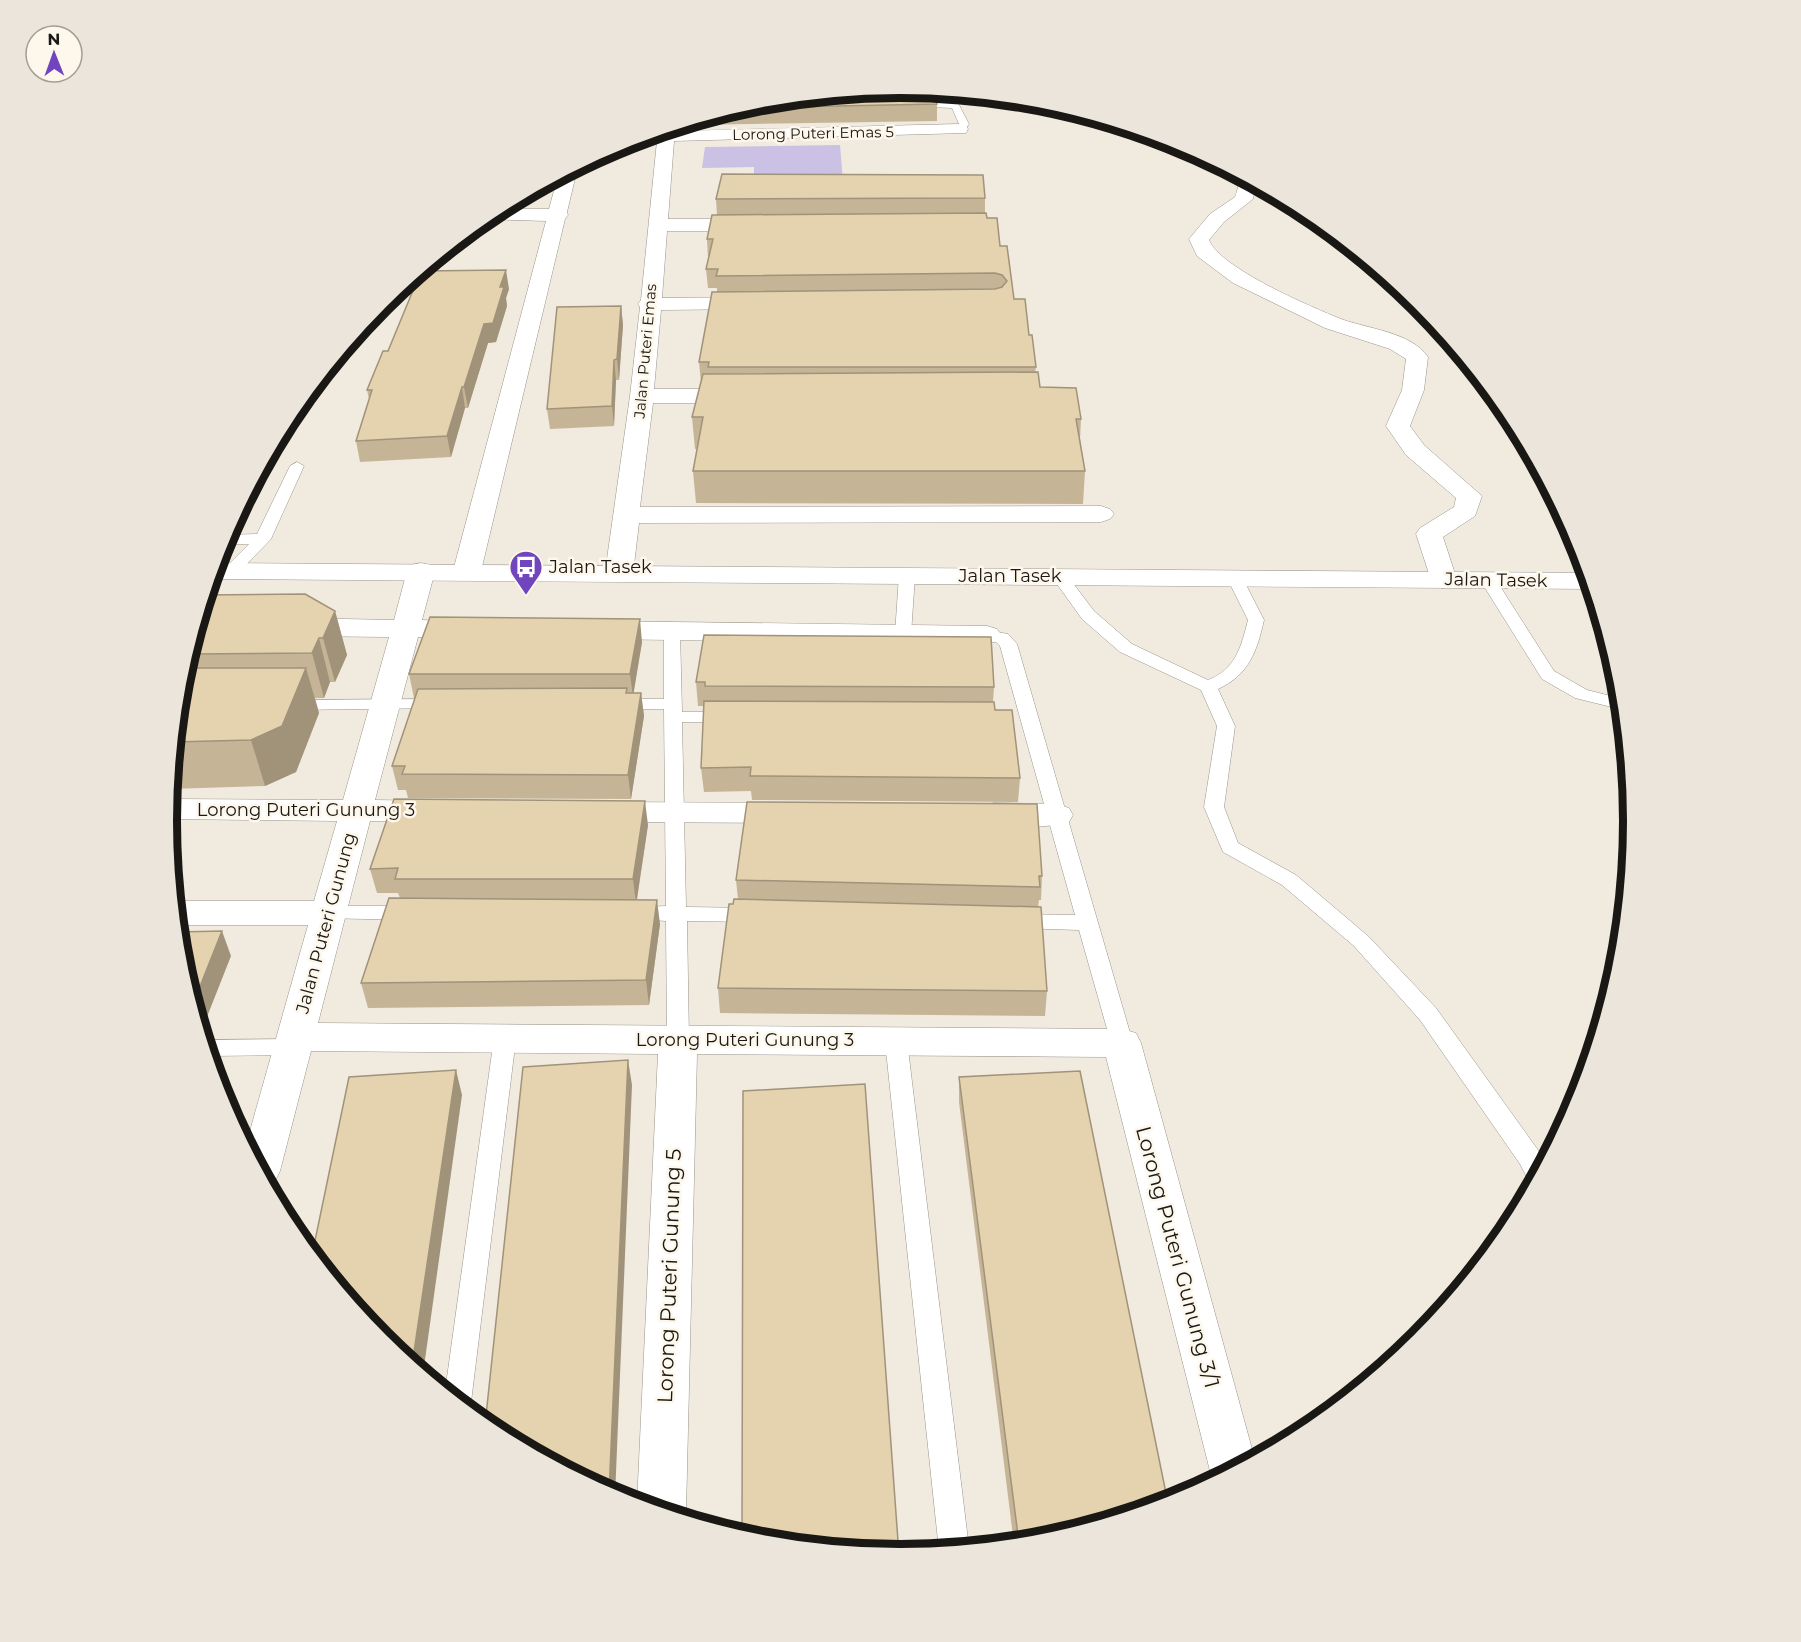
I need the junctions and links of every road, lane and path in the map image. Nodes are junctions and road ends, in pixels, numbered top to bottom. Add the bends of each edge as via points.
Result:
1 (894, 104) edge
2 (960, 129) joint
3 (681, 132) edge
4 (667, 137) edge
5 (566, 180) edge
6 (1247, 186) edge
7 (505, 215) edge
8 (559, 215) junction
9 (657, 225) junction
10 (773, 225) edge
11 (780, 302) edge
12 (648, 304) junction
13 (642, 396) junction
14 (760, 396) edge
15 (297, 466) dead end
16 (1101, 514) dead end
17 (626, 515) junction
18 (263, 538) junction
19 (234, 539) edge
20 (222, 571) edge
21 (421, 571) junction
22 (467, 571) junction
23 (619, 573) junction
24 (907, 576) junction
25 (1060, 577) junction
26 (1235, 578) junction
27 (1443, 580) junction
28 (1488, 580) junction
29 (1583, 581) edge
30 (266, 627) edge
31 (405, 628) junction
32 (498, 629) edge
33 (568, 630) edge
34 (672, 631) junction
35 (903, 634) junction
36 (987, 635) joint
37 (1208, 687) junction
38 (1614, 703) edge
39 (385, 704) junction
40 (457, 704) edge
41 (600, 704) edge
42 (270, 705) edge
43 (672, 710) junction
44 (744, 717) edge
45 (1005, 718) edge
46 (1029, 718) junction
47 (178, 809) edge
48 (356, 810) junction
49 (463, 811) edge
50 (569, 812) edge
51 (676, 812) junction
52 (819, 813) edge
53 (962, 814) edge
54 (1057, 815) junction
55 (183, 913) edge
56 (329, 913) junction
57 (434, 913) edge
58 (608, 913) edge
59 (677, 913) junction
60 (771, 915) edge
61 (994, 921) edge
62 (1088, 923) junction
63 (505, 1038) junction
64 (678, 1040) junction
65 (896, 1041) junction
66 (294, 1042) junction
67 (1122, 1043) junction
68 (213, 1048) edge
69 (262, 1160) edge
70 (1535, 1168) edge
71 (458, 1393) edge
72 (1232, 1464) edge
73 (661, 1503) edge
74 (953, 1542) edge

1 - 2 lane via 955,105 964,124
2 - 3 street, Lorong Puteri Emas 5
4 - 9 street, Jalan Puteri Emas
5 - 8 street
6 - 27 street via 1244,198 1199,238 1204,252 1240,279 1333,323 1398,345 1417,357 1413,390 1398,426 1415,450 1469,496 1466,511 1429,534
7 - 8 street
8 - 22 street
9 - 10 street
9 - 12 street, Jalan Puteri Emas
11 - 12 street
12 - 13 street, Jalan Puteri Emas
13 - 14 street
13 - 17 street, Jalan Puteri Emas
15 - 18 lane
16 - 17 street
17 - 23 street, Jalan Puteri Emas
18 - 19 lane
18 - 20 lane
20 - 21 street, Jalan Tasek
21 - 22 street, Jalan Tasek
21 - 31 street, Jalan Puteri Gunung
22 - 23 street, Jalan Tasek
23 - 24 street, Jalan Tasek
24 - 25 street, Jalan Tasek
24 - 35 lane
25 - 26 street, Jalan Tasek
25 - 37 lane via 1088,615 1126,648
26 - 27 street, Jalan Tasek
26 - 37 lane via 1256,620 1254,630 1246,659 1226,680
27 - 28 street, Jalan Tasek
28 - 29 street, Jalan Tasek
28 - 38 lane via 1548,675 1581,694
30 - 31 street
31 - 32 street
31 - 39 street, Jalan Puteri Gunung
33 - 34 street
34 - 35 street
34 - 43 lane
35 - 36 street
36 - 46 lane via 1002,638 1008,644
37 - 70 lane via 1226,726 1214,807 1230,847 1289,880 1361,941 1428,1014
39 - 40 lane
39 - 42 lane
39 - 48 street, Jalan Puteri Gunung
41 - 43 lane
43 - 44 lane
43 - 51 lane
45 - 46 lane
46 - 54 lane
47 - 48 street, Lorong Puteri Gunung 3
48 - 49 street, Lorong Puteri Gunung 3
48 - 56 street, Jalan Puteri Gunung
50 - 51 street
51 - 52 street
51 - 59 lane
53 - 54 street
54 - 62 lane
55 - 56 street
56 - 57 lane
56 - 66 street, Jalan Puteri Gunung
58 - 59 lane
59 - 60 lane
59 - 64 lane
61 - 62 lane
62 - 67 lane
63 - 64 street, Lorong Puteri Gunung 3
63 - 66 street, Lorong Puteri Gunung 3
63 - 71 lane
64 - 65 street, Lorong Puteri Gunung 3
64 - 73 street, Lorong Puteri Gunung 5
65 - 67 street, Lorong Puteri Gunung 3
65 - 74 lane
66 - 68 lane
66 - 69 street, Jalan Puteri Gunung
67 - 72 street, Lorong Puteri Gunung 3/1

